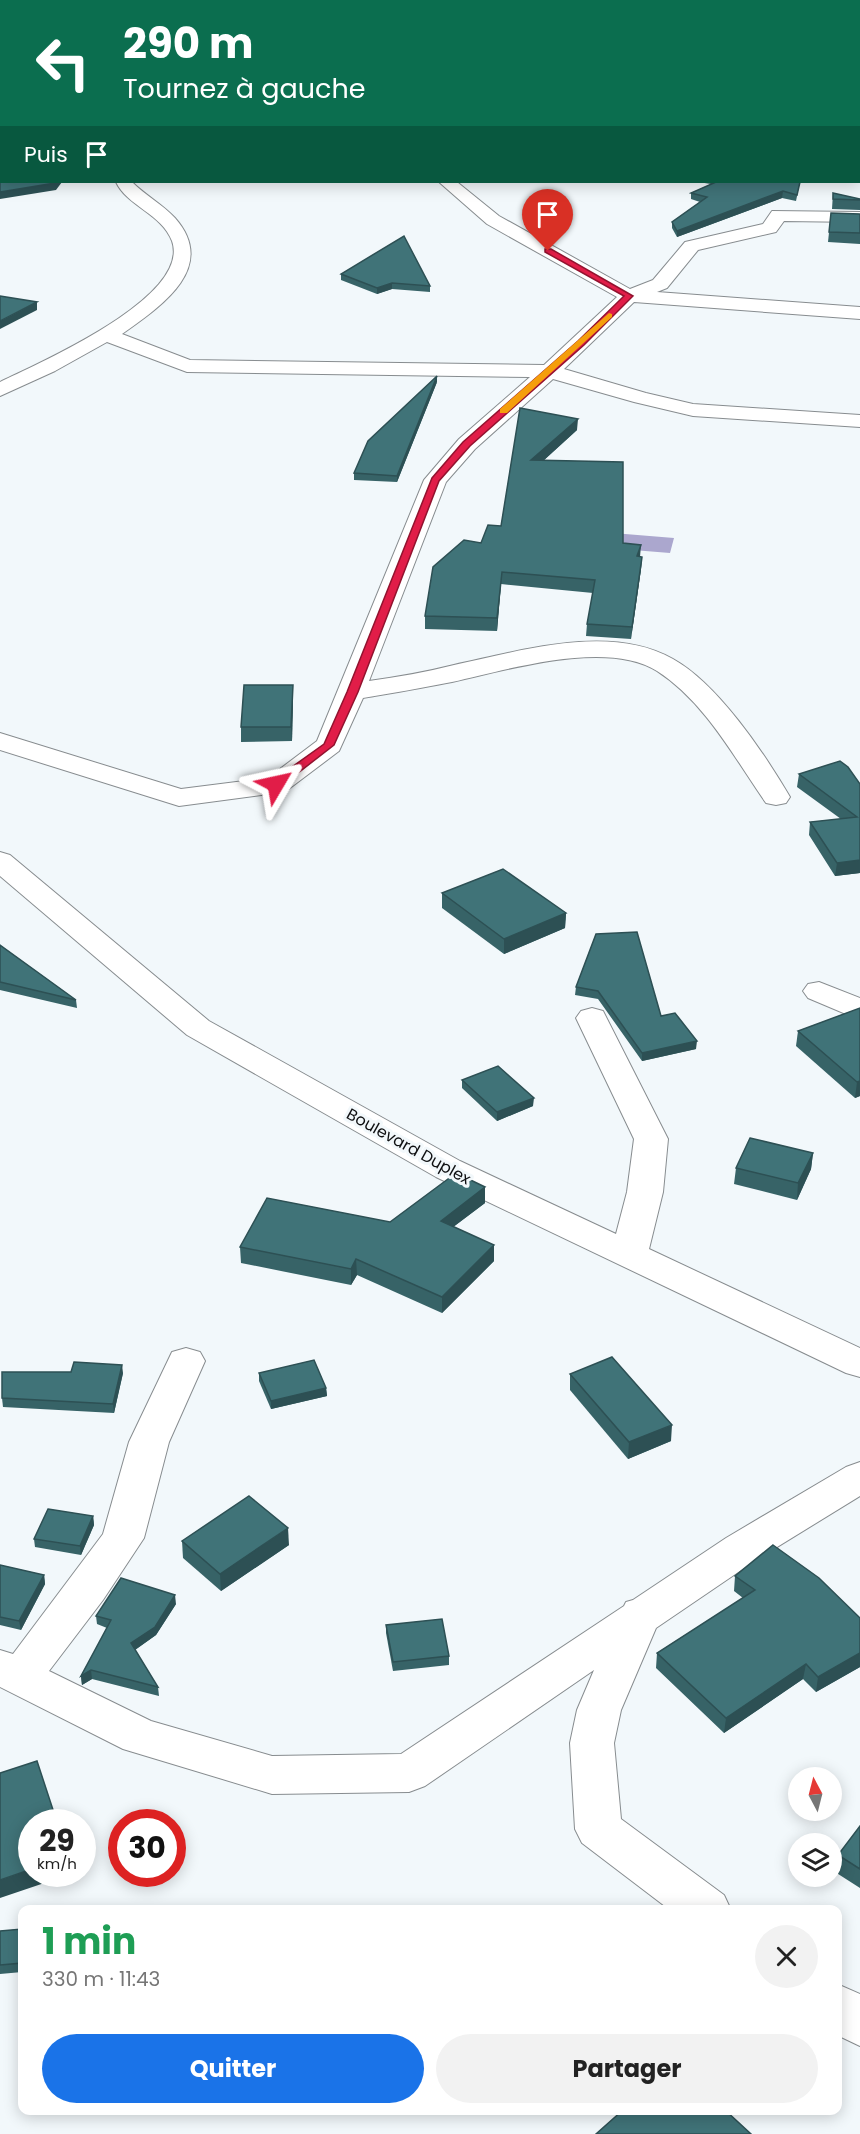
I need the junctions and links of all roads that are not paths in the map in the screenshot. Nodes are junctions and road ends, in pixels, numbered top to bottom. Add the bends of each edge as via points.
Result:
1 (125, 183) edge
2 (448, 183) edge
3 (860, 217) edge
4 (629, 296) junction
5 (860, 313) edge
6 (107, 335) junction
7 (550, 370) junction
8 (0, 390) edge
9 (860, 421) edge
10 (352, 692) junction
11 (0, 741) edge
12 (776, 797) dead end
13 (0, 861) edge
14 (819, 991) dead end
15 (860, 1010) edge
16 (592, 1018) dead end
17 (628, 1255) junction
18 (186, 1361) dead end
19 (860, 1364) edge
20 (860, 1477) edge
21 (642, 1614) junction
22 (10, 1672) edge
23 (700, 1905) edge
24 (842, 2010) edge
25 (860, 2023) edge

1 - 6 street via 174,227 183,247 179,274 156,300
2 - 4 street via 493,220
3 - 4 street via 778,215 770,228 692,246 660,284
4 - 5 street
4 - 7 street
6 - 7 street via 187,366
6 - 8 street
7 - 9 street via 693,410
7 - 10 street via 467,444 435,480
10 - 11 street via 329,745 276,784 179,798
10 - 12 street via 552,652 612,650 651,657 690,684 731,731
13 - 17 street, Boulevard Duplex via 198,1028 448,1170
14 - 15 street
16 - 17 street via 651,1139 645,1192
17 - 19 street, Boulevard Duplex
18 - 22 street via 149,1442 123,1538 88,1588
20 - 21 street via 741,1548
21 - 22 street via 408,1773 272,1775 139,1736
21 - 23 street via 599,1710 592,1743 598,1829
24 - 25 street

